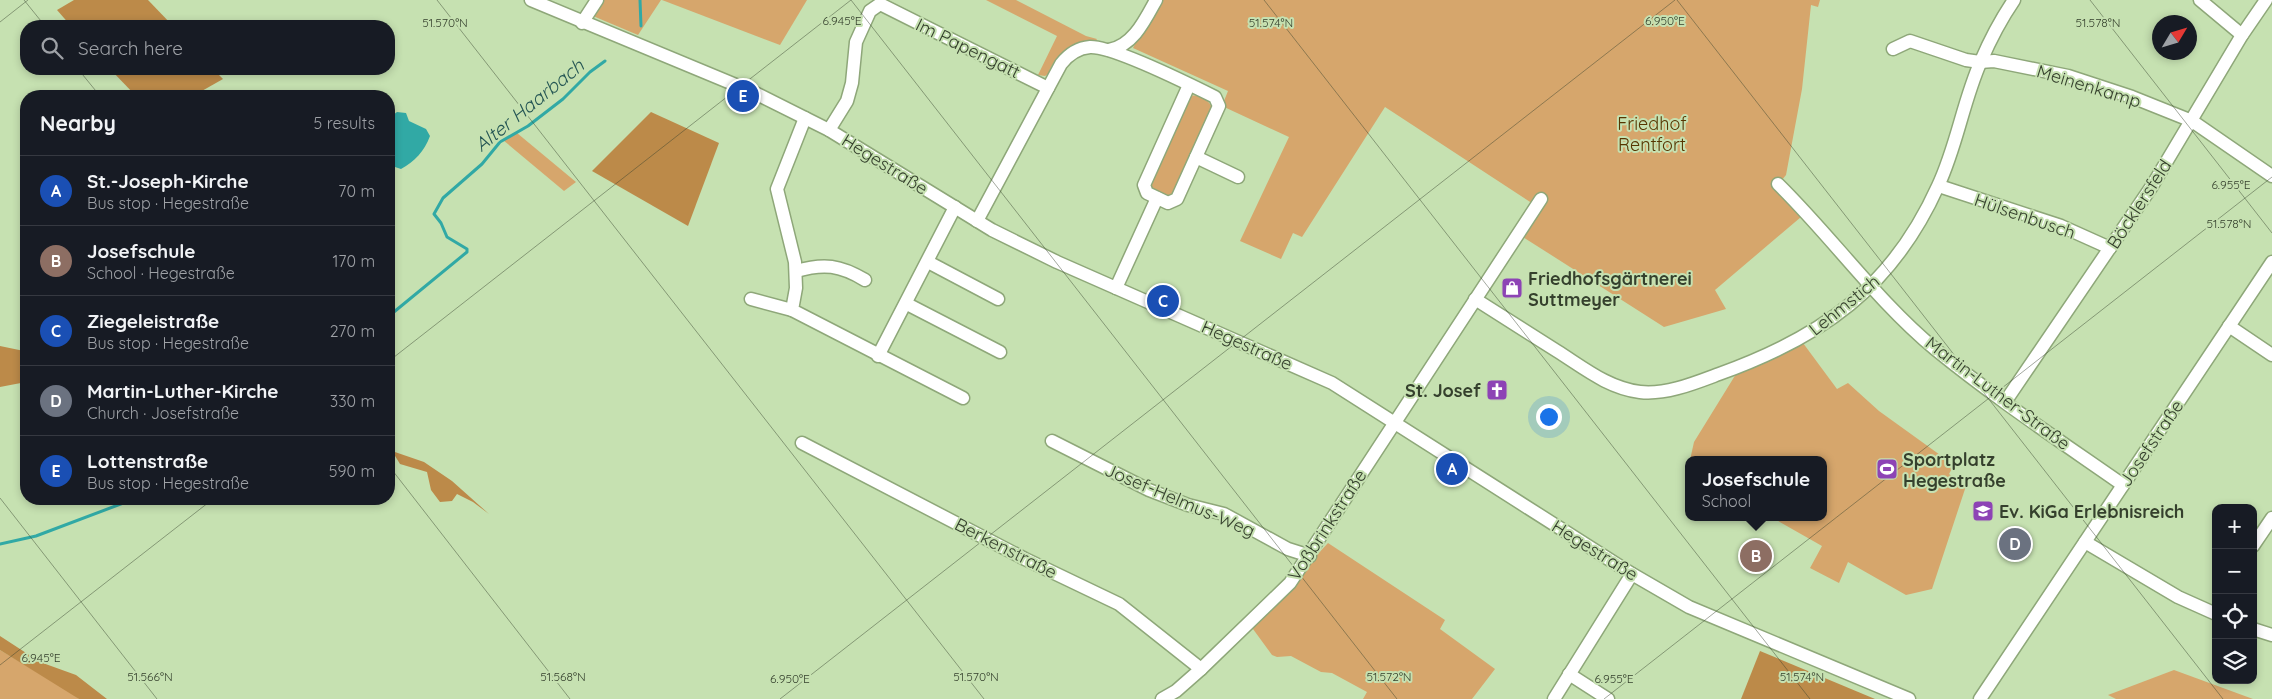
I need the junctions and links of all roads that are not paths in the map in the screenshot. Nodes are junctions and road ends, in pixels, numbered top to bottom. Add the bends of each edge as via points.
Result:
1 (597, 0) edge
2 (1156, 0) edge
3 (2014, 0) edge
4 (2200, 0) edge
5 (2266, 0) edge
6 (540, 2) edge
7 (582, 23) junction
8 (2242, 35) junction
9 (1893, 49) dead end
10 (1109, 50) junction
11 (1980, 62) junction
12 (1189, 85) junction
13 (1048, 88) junction
14 (806, 118) junction
15 (2192, 121) junction
16 (829, 130) junction
17 (1196, 157) junction
18 (2272, 176) edge
19 (1238, 177) dead end
20 (1778, 184) dead end
21 (1938, 186) junction
22 (1157, 198) junction
23 (1541, 199) dead end
24 (955, 207) junction
25 (977, 221) junction
26 (2110, 248) junction
27 (928, 262) junction
28 (2272, 262) edge
29 (795, 266) junction
30 (866, 280) dead end
31 (1871, 286) junction
32 (1116, 288) junction
33 (751, 299) dead end
34 (998, 299) dead end
35 (1476, 299) junction
36 (906, 304) junction
37 (792, 310) junction
38 (2229, 326) junction
39 (1000, 352) dead end
40 (2272, 354) edge
41 (878, 356) junction
42 (963, 398) dead end
43 (2005, 402) junction
44 (1395, 423) junction
45 (1052, 441) dead end
46 (802, 443) dead end
47 (2123, 485) junction
48 (2272, 518) edge
49 (2257, 540) edge
50 (2085, 542) junction
51 (1310, 556) junction
52 (1632, 574) junction
53 (2212, 608) edge
54 (2257, 630) edge
55 (2272, 635) edge
56 (1201, 669) junction
57 (1569, 674) junction
58 (1162, 699) edge
59 (1554, 699) edge
60 (1608, 699) edge
61 (1909, 699) edge
62 (1980, 699) edge

1 - 7 street
2 - 10 street via 1134,36 1118,48
3 - 11 street, Lehmstich
4 - 8 street
5 - 8 street, Böcklersfeld
6 - 7 street, Hegestraße
7 - 14 street, Hegestraße via 744,88
8 - 15 street, Böcklersfeld
9 - 11 street, Meinenkamp via 1910,41
10 - 12 street
10 - 13 street via 1091,47 1073,52 1061,64
11 - 15 street, Meinenkamp via 1994,61 2068,76
11 - 21 street, Lehmstich
12 - 17 street via 1215,97 1219,106
12 - 22 street via 1144,185 1147,194
13 - 16 street, Im Papengatt via 880,4 870,11 856,42 847,101
13 - 25 street
14 - 16 street, Hegestraße
14 - 29 street via 777,189
15 - 18 street, Meinenkamp
15 - 26 street, Böcklersfeld
16 - 24 street, Hegestraße
17 - 19 street
17 - 22 street via 1177,199 1168,203
20 - 31 street, Martin-Luther-Straße
21 - 26 street, Hülsenbusch via 2061,226
21 - 31 street, Lehmstich via 1908,241
22 - 32 street
23 - 35 street, Voßbrinkstraße
24 - 25 street, Hegestraße
24 - 27 street
25 - 32 street, Hegestraße
26 - 43 street, Böcklersfeld
27 - 34 street
27 - 36 street
28 - 38 street, Josefstraße
29 - 30 street via 834,266
29 - 37 street
31 - 35 street, Lehmstich via 1833,318 1799,340 1692,384 1653,392 1610,384
31 - 43 street, Martin-Luther-Straße via 1934,348
32 - 44 street, Hegestraße via 1332,383
33 - 37 street
35 - 44 street, Voßbrinkstraße
36 - 39 street
36 - 41 street
37 - 41 street
38 - 40 street
38 - 47 street, Josefstraße
41 - 42 street
43 - 47 street, Martin-Luther-Straße
44 - 51 street, Voßbrinkstraße
44 - 52 street, Hegestraße
45 - 51 street, Josef-Helmus-Weg via 1149,490 1224,514
46 - 56 street, Berkenstraße via 1119,604
47 - 50 street, Josefstraße
48 - 49 street
50 - 53 street via 2178,597
50 - 62 street, Josefstraße
51 - 56 street, Voßbrinkstraße via 1290,584
52 - 57 street
52 - 61 street, Hegestraße via 1689,607
54 - 55 street
56 - 58 street, Voßbrinkstraße
57 - 59 street
57 - 60 street

